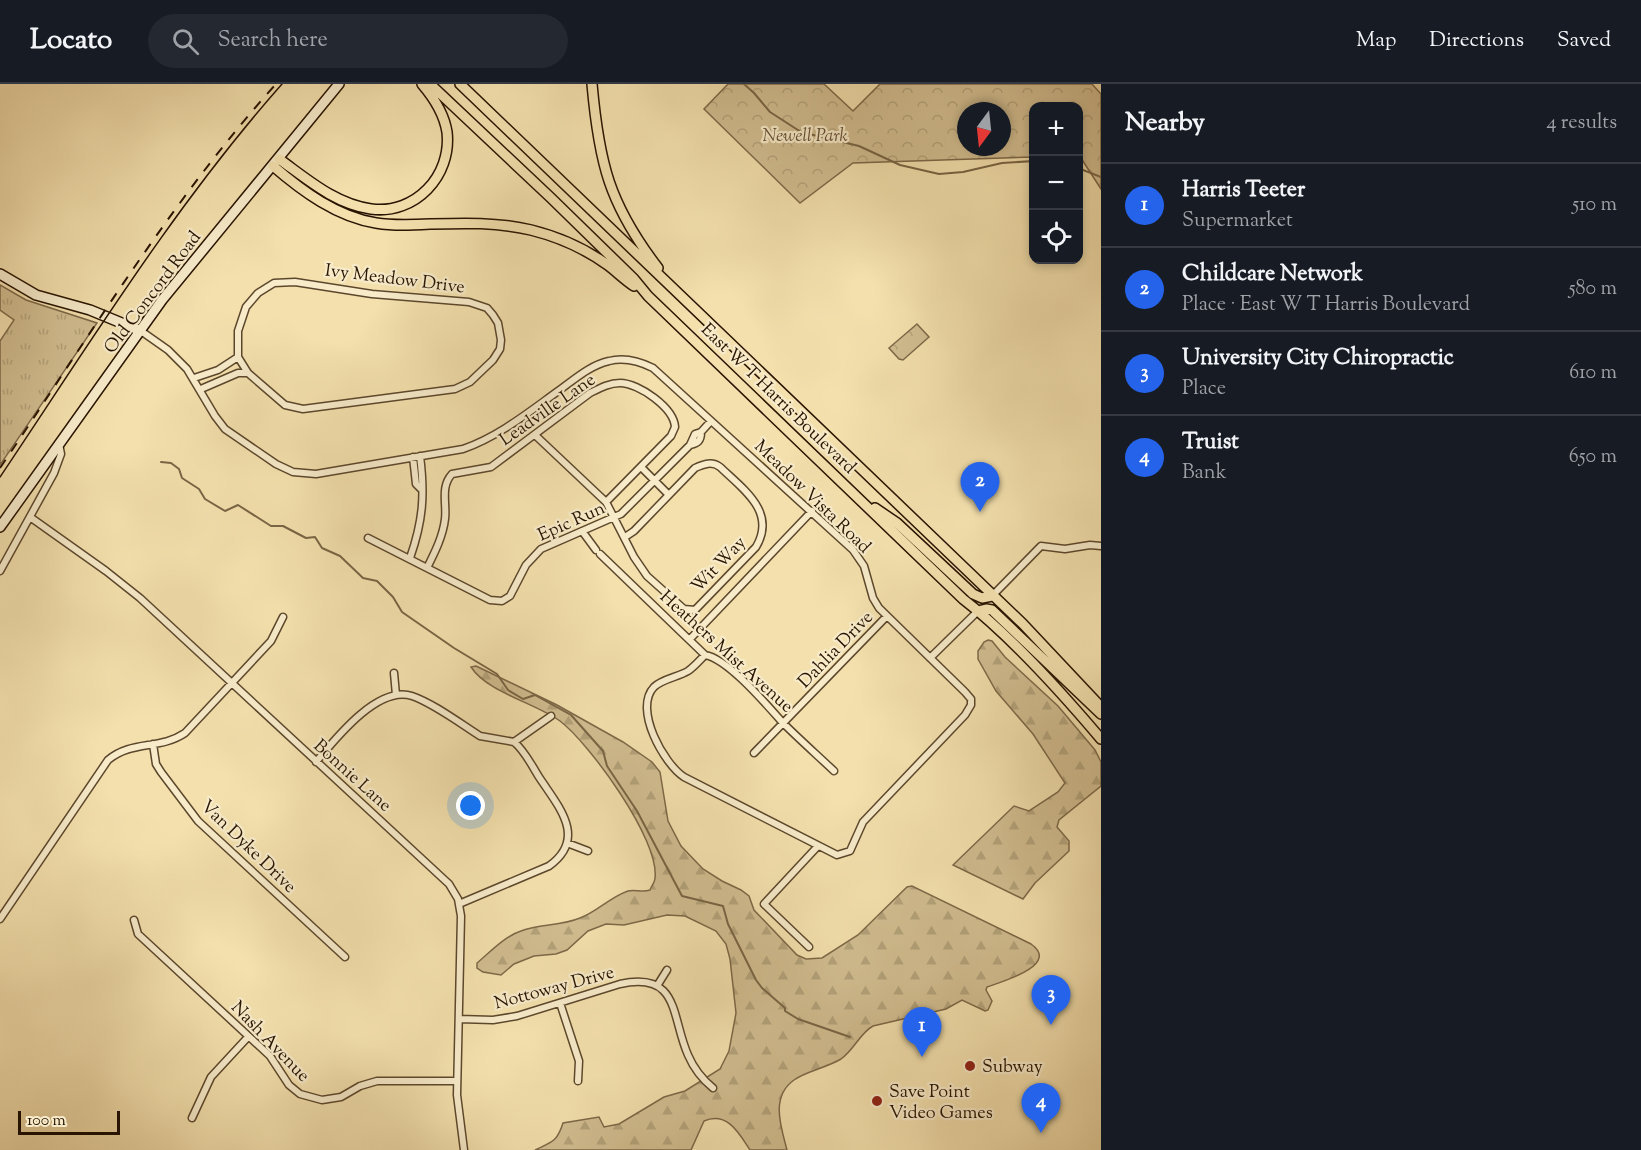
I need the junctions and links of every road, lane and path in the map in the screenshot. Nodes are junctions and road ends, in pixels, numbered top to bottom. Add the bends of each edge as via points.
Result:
1 (339, 84) edge
2 (422, 84) edge
3 (430, 84) edge
4 (460, 84) edge
5 (592, 84) edge
6 (276, 163) junction
7 (0, 274) edge
8 (676, 291) junction
9 (648, 296) junction
10 (141, 331) junction
11 (238, 357) junction
12 (248, 373) junction
13 (194, 378) junction
14 (201, 390) junction
15 (711, 421) junction
16 (535, 435) junction
17 (59, 444) junction
18 (416, 457) junction
19 (641, 467) junction
20 (655, 481) junction
21 (854, 494) junction
22 (669, 495) junction
23 (606, 502) junction
24 (812, 511) junction
25 (30, 517) junction
26 (615, 518) junction
27 (0, 527) edge
28 (582, 531) junction
29 (625, 537) junction
30 (368, 538) dead end
31 (1101, 546) edge
32 (410, 558) junction
33 (427, 568) junction
34 (0, 571) edge
35 (992, 596) junction
36 (978, 611) junction
37 (284, 616) dead end
38 (886, 617) junction
39 (690, 639) junction
40 (705, 655) junction
41 (930, 658) junction
42 (394, 673) dead end
43 (232, 684) junction
44 (396, 695) junction
45 (1101, 706) edge
46 (1101, 714) edge
47 (551, 716) dead end
48 (784, 723) junction
49 (1101, 740) edge
50 (514, 742) junction
51 (153, 744) junction
52 (754, 753) dead end
53 (316, 762) junction
54 (834, 771) dead end
55 (567, 843) junction
56 (818, 846) junction
57 (588, 851) dead end
58 (459, 904) junction
59 (0, 919) edge
60 (134, 920) dead end
61 (809, 947) dead end
62 (345, 957) dead end
63 (667, 970) dead end
64 (657, 986) junction
65 (560, 1003) junction
66 (459, 1019) junction
67 (248, 1037) junction
68 (458, 1081) junction
69 (578, 1081) dead end
70 (713, 1088) dead end
71 (192, 1118) dead end
72 (464, 1150) edge

1 - 6 street, Old Concord Road
2 - 6 main road via 442,113 446,150 432,185 408,203 383,210 351,204
3 - 9 main road, East W T Harris Boulevard
4 - 8 main road, East W T Harris Boulevard
5 - 8 main road via 599,147 615,199 641,247
6 - 9 main road via 297,185 344,214 398,225 493,224 556,237 597,258
6 - 10 street, Old Concord Road
7 - 10 street via 36,295 90,310
8 - 35 main road, East W T Harris Boulevard
9 - 21 main road, East W T Harris Boulevard
10 - 13 street, Meadow Vista Road via 181,362
10 - 17 street, Old Concord Road
11 - 12 street, Ivy Meadow Drive
11 - 12 street, Ivy Meadow Drive via 238,331 246,307 266,287 285,282 470,302 487,308 500,332 500,349 493,360 470,382 455,389 303,409 285,405
11 - 13 street via 218,370
12 - 14 street via 238,373
13 - 14 street, Meadow Vista Road
14 - 18 street, Meadow Vista Road via 225,429 293,472 316,474
15 - 18 street, Meadow Vista Road via 653,368 639,361 610,360 592,367 486,441
15 - 20 street, Epic Run via 701,432 698,443 690,445
15 - 24 street, Meadow Vista Road
16 - 19 street, Leadville Lane via 590,393 606,385 631,384 670,412 675,423 671,436
16 - 23 street, Wit Way
16 - 33 street, Leadville Lane via 491,467 450,476 445,486 446,519
17 - 25 street via 60,460
17 - 27 street, Old Concord Road
18 - 32 street via 416,484 421,489 423,513
19 - 20 street
19 - 23 street, Leadville Lane
20 - 22 street
20 - 26 street, Epic Run
21 - 35 main road via 897,523 973,594 982,598
21 - 36 main road, East W T Harris Boulevard
22 - 29 street, Wit Way
22 - 29 street, Wit Way via 695,468 717,464 758,504 763,526 761,539 702,604 688,610 647,576
23 - 26 street, Wit Way
24 - 38 street, Meadow Vista Road via 860,558 875,603
24 - 39 street
25 - 34 street
25 - 43 street, Bonnie Lane via 126,586
26 - 28 street, Epic Run
26 - 29 street, Wit Way
28 - 33 street, Epic Run via 541,549 526,565 510,596 502,601 490,600
28 - 39 street, Heathers Mist Avenue via 598,552
30 - 32 street, Epic Run
31 - 35 street via 1041,546
32 - 33 street, Epic Run
35 - 45 main road, East W T Harris Boulevard
36 - 41 street
36 - 46 main road via 994,612
36 - 49 main road, East W T Harris Boulevard
37 - 43 street via 271,641
38 - 41 street, Meadow Vista Road
38 - 48 street, Dahlia Drive
39 - 40 street, Heathers Mist Avenue
40 - 48 street, Heathers Mist Avenue via 716,659
40 - 56 street, Meadow Vista Road via 689,670 654,687 649,697 648,720 672,767 684,777
41 - 56 street, Meadow Vista Road via 971,699 971,705 863,822 850,851 837,855
42 - 44 street
43 - 51 street via 185,734 173,741
43 - 53 street, Bonnie Lane
44 - 50 street via 420,700 480,736
44 - 53 street via 376,702
47 - 50 street
48 - 52 street, Dahlia Drive
48 - 54 street, Heathers Mist Avenue
50 - 55 street via 564,816
51 - 59 street via 124,749 108,760
51 - 62 street, Van Dyke Drive via 156,764 198,821
53 - 58 street, Bonnie Lane via 446,880
55 - 57 street
55 - 58 street via 549,866
56 - 61 street via 764,903
58 - 66 street, Bonnie Lane
60 - 67 street, Nash Avenue via 138,934
63 - 64 street
64 - 65 street, Nottoway Drive via 632,982
64 - 70 street via 674,1005 693,1066
65 - 66 street, Nottoway Drive via 501,1019
65 - 69 street via 579,1061
66 - 68 street, Bonnie Lane
67 - 68 street, Nash Avenue via 270,1056 289,1085 313,1099 332,1100 377,1081
67 - 71 street via 211,1077
68 - 72 street, Bonnie Lane

